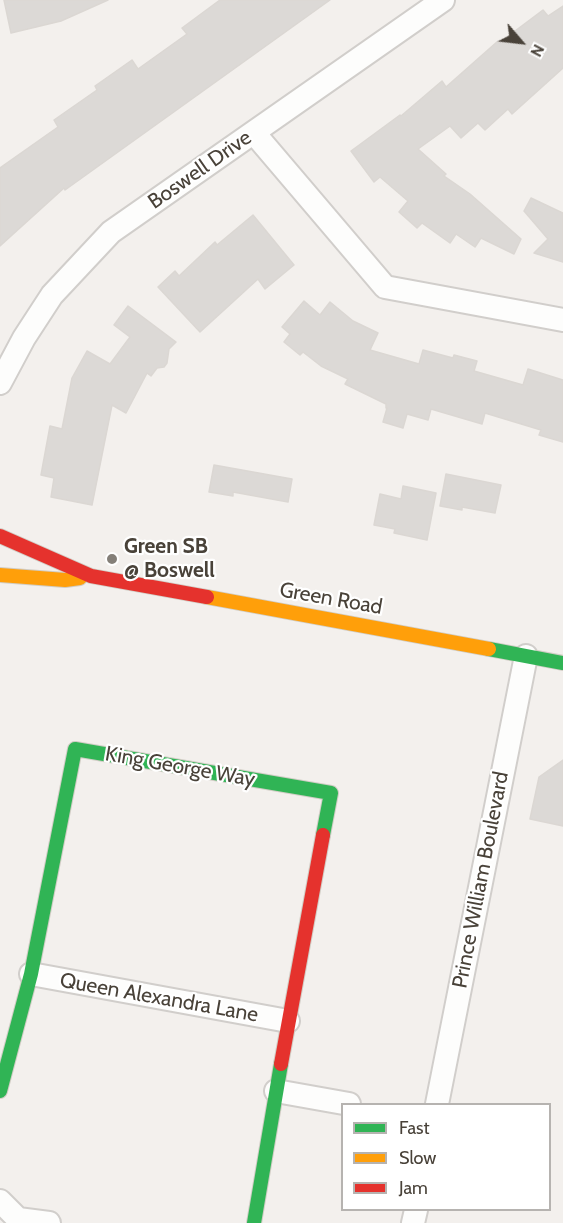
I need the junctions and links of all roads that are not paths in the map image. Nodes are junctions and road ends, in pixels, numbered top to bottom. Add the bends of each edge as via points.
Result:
1 (443, 0) edge
2 (254, 133) junction
3 (563, 320) edge
4 (0, 382) edge
5 (0, 536) edge
6 (0, 546) edge
7 (1, 552) edge
8 (0, 575) edge
9 (91, 576) junction
10 (526, 656) junction
11 (563, 663) edge
12 (31, 974) junction
13 (288, 1021) junction
14 (276, 1090) junction
15 (0, 1091) edge
16 (344, 1103) edge
17 (437, 1103) edge
18 (0, 1201) edge
19 (49, 1223) edge
20 (254, 1223) edge

1 - 2 street, Boswell Drive
2 - 3 street via 385,287
2 - 4 street, Boswell Drive via 111,232 51,295
5 - 9 street, Green Road via 68,562
6 - 7 street
8 - 9 street, Green Road via 66,580
9 - 10 street, Green Road
10 - 11 street, Green Road
10 - 17 street, Prince William Boulevard
12 - 13 street, Queen Alexandra Lane
12 - 13 street, King George Way via 75,749 332,793
12 - 15 street, King George Way
13 - 14 street, King George Way
14 - 16 street
14 - 20 street, King George Way
18 - 19 street via 18,1218

